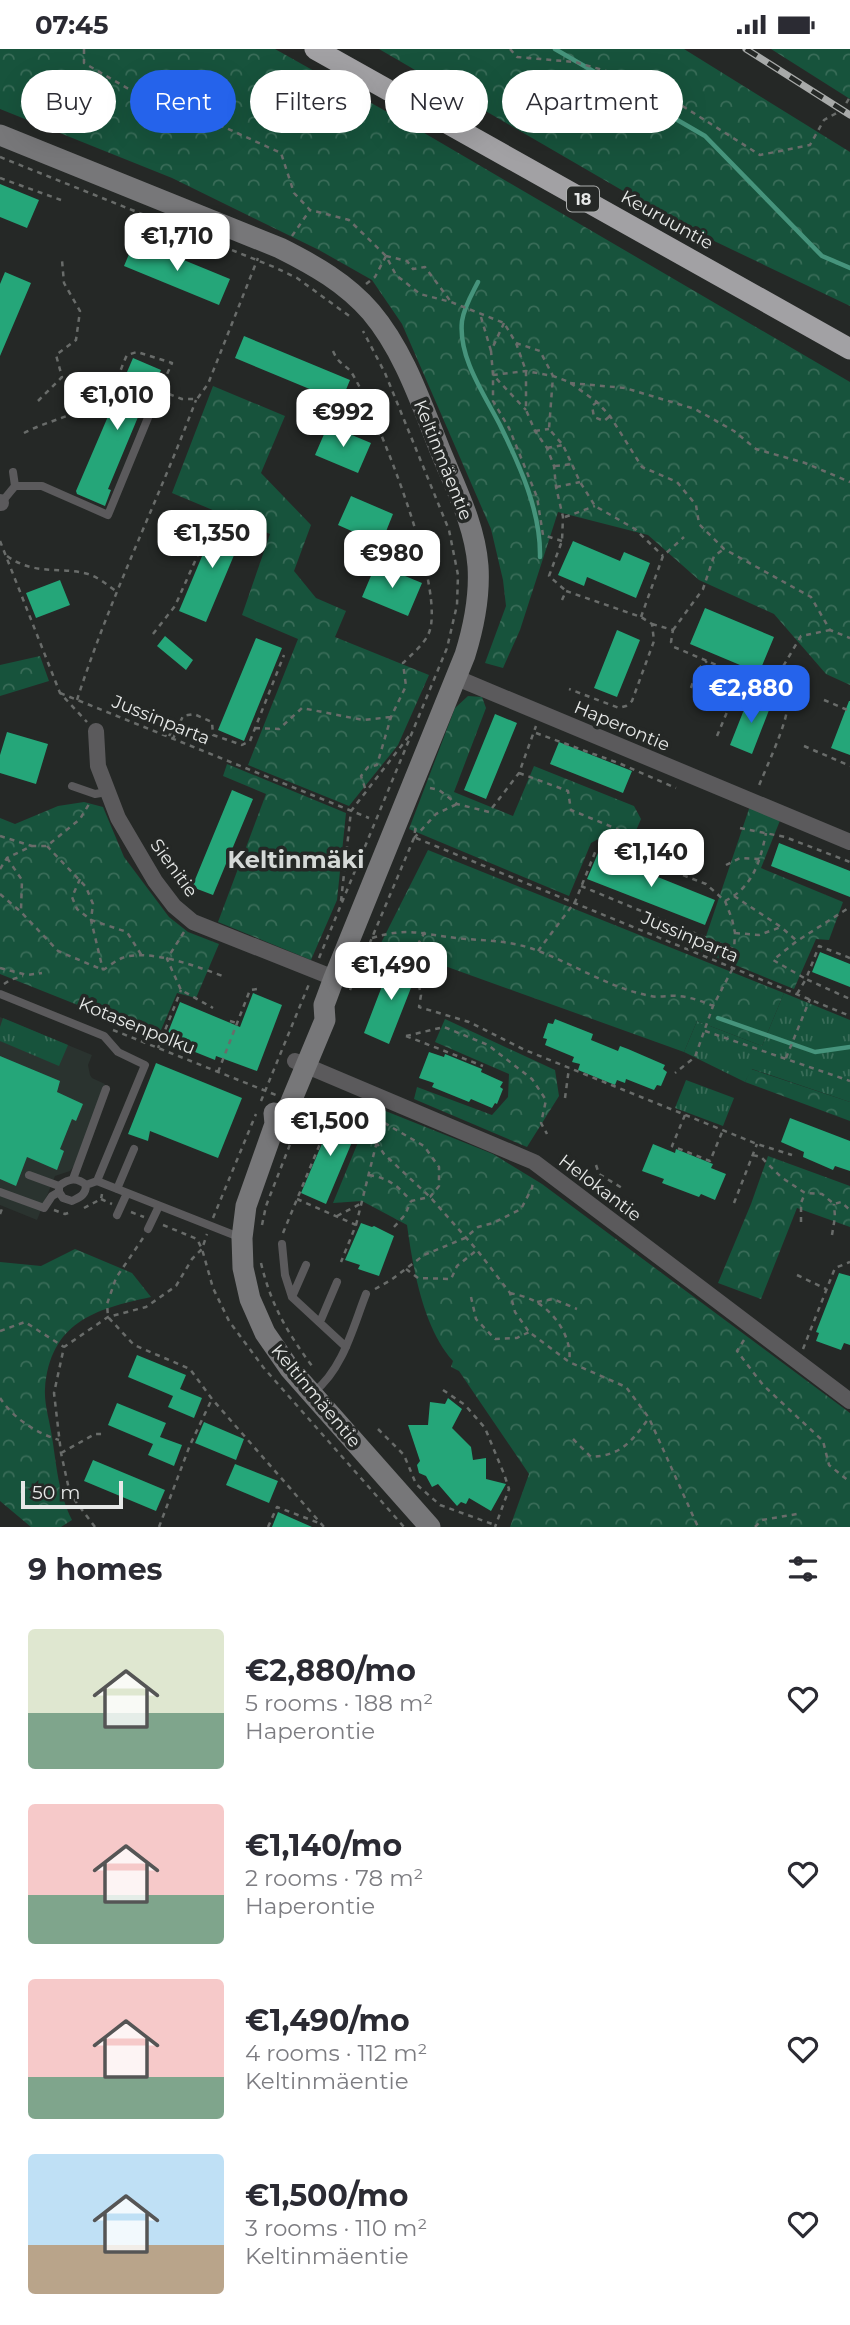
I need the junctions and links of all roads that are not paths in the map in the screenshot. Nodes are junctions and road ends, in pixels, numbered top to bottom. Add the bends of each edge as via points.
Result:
1 (316, 49) edge
2 (0, 135) edge
3 (850, 349) edge
4 (159, 391) road end
5 (13, 473) dead end
6 (15, 486) junction
7 (0, 503) edge
8 (457, 678) junction
9 (96, 731) road end
10 (72, 786) dead end
11 (101, 793) junction
12 (850, 842) edge
13 (324, 974) junction
14 (1, 988) edge
15 (300, 1063) junction
16 (106, 1089) dead end
17 (134, 1149) dead end
18 (29, 1175) dead end
19 (73, 1179) junction
20 (97, 1181) junction
21 (86, 1185) junction
22 (59, 1189) junction
23 (117, 1189) junction
24 (0, 1192) edge
25 (127, 1193) junction
26 (159, 1206) junction
27 (117, 1215) dead end
28 (148, 1230) road end
29 (242, 1238) junction
30 (282, 1244) road end
31 (306, 1265) dead end
32 (337, 1282) dead end
33 (366, 1294) road end
34 (292, 1297) junction
35 (320, 1322) junction
36 (346, 1347) junction
37 (311, 1394) junction
38 (850, 1401) edge
39 (430, 1527) edge

1 - 3 highway, Keuruuntie / 18
2 - 8 main road, Keltinmäentie via 280,248 322,270 372,313 401,358 474,541 475,621
4 - 6 lane via 108,515 42,486
5 - 6 lane
6 - 7 lane
8 - 12 street, Haperontie
8 - 13 main road, Keltinmäentie
9 - 11 street, Sienitie
10 - 11 lane
11 - 13 street, Sienitie via 155,881 193,922
13 - 15 main road, Keltinmäentie via 324,1005 313,1016
14 - 20 lane via 104,1036 118,1052 145,1065
15 - 29 main road, Keltinmäentie via 274,1111 275,1124 246,1206
15 - 38 street, Helokantie via 534,1162
16 - 19 lane
17 - 23 lane
18 - 22 lane
19 - 21 lane
19 - 22 lane
20 - 21 lane
20 - 23 lane
21 - 22 lane via 81,1197 72,1201 63,1198
22 - 24 lane via 44,1208
23 - 25 lane
25 - 26 lane
25 - 27 lane
26 - 28 lane
26 - 29 lane
29 - 37 main road, Keltinmäentie via 250,1299 265,1333
30 - 34 lane
31 - 34 lane
32 - 35 lane
33 - 36 lane
34 - 35 lane
35 - 36 lane
36 - 37 lane via 325,1383
37 - 39 main road, Keltinmäentie

